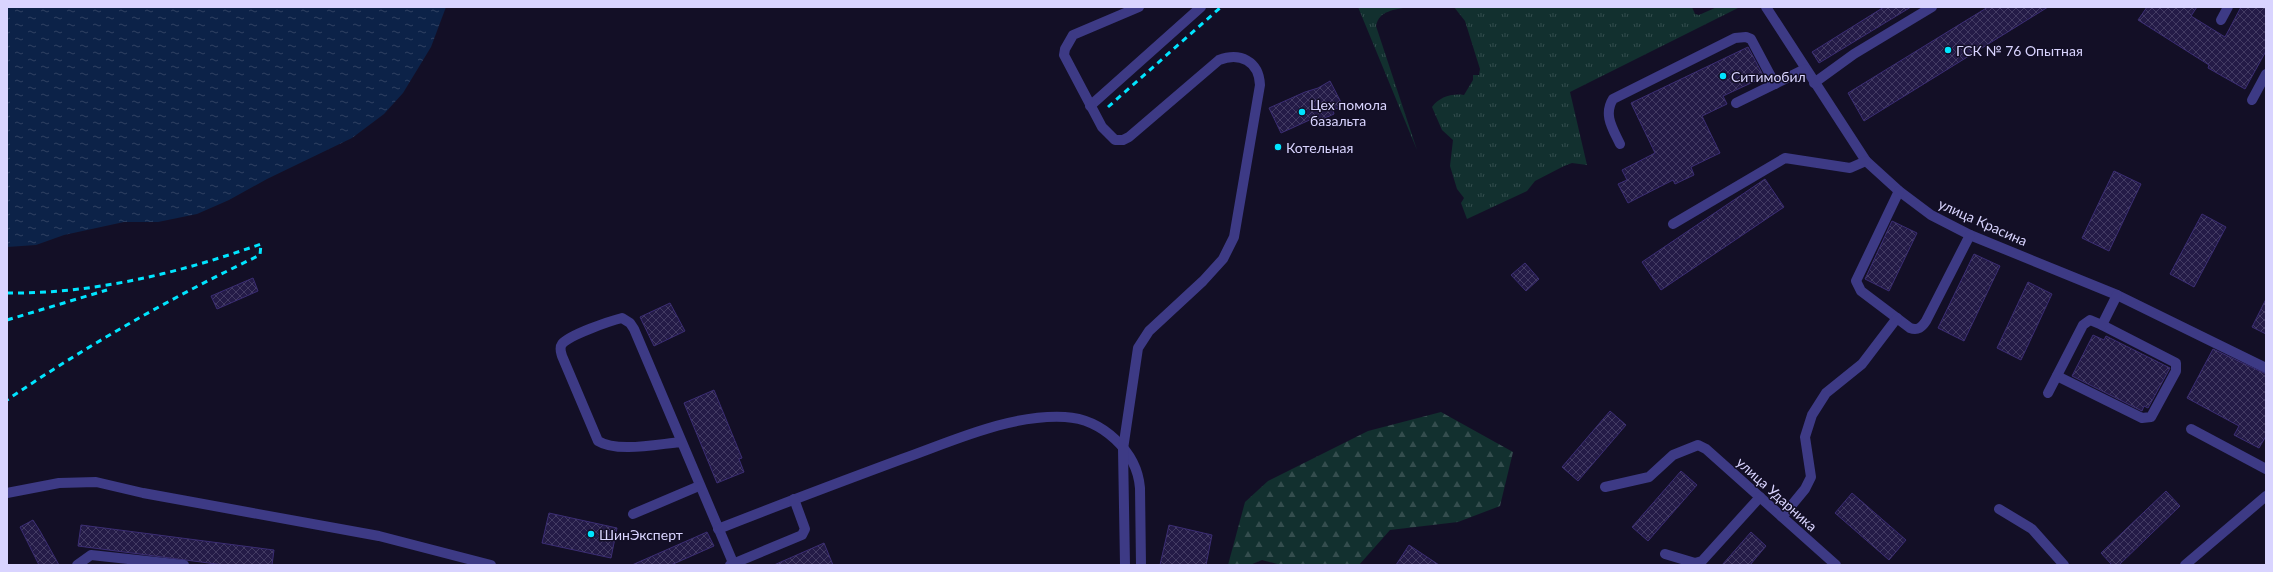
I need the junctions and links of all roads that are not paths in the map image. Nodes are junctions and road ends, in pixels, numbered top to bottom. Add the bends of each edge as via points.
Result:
1 (1139, 7) edge
2 (1201, 7) edge
3 (1766, 7) edge
4 (1932, 7) edge
5 (2228, 7) edge
6 (2221, 20) dead end
7 (1805, 69) junction
8 (2266, 74) edge
9 (1814, 83) junction
10 (1775, 84) junction
11 (2252, 100) dead end
12 (1736, 102) dead end
13 (1090, 106) junction
14 (1620, 144) dead end
15 (1866, 161) junction
16 (1899, 191) junction
17 (1673, 224) dead end
18 (1970, 235) junction
19 (2117, 295) junction
20 (1897, 318) junction
21 (2102, 325) junction
22 (2266, 368) edge
23 (2057, 376) junction
24 (2048, 393) dead end
25 (2191, 429) dead end
26 (681, 442) junction
27 (1123, 449) junction
28 (2266, 469) edge
29 (699, 486) junction
30 (1605, 487) dead end
31 (7, 493) edge
32 (2266, 496) edge
33 (1760, 497) junction
34 (794, 499) junction
35 (1999, 509) dead end
36 (633, 514) dead end
37 (1782, 516) junction
38 (718, 529) junction
39 (2202, 550) junction
40 (1665, 554) dead end
41 (98, 560) edge
42 (77, 565) edge
43 (180, 565) edge
44 (491, 565) edge
45 (732, 565) edge
46 (1126, 565) edge
47 (1141, 565) edge
48 (1836, 565) edge
49 (2064, 565) edge
50 (2185, 565) edge
51 (2197, 565) edge

1 - 13 street via 1073,35 1068,41 1064,55 1066,62
2 - 13 street
3 - 7 street, улица Красина
4 - 9 street via 1854,54
5 - 6 street
7 - 9 street, улица Красина
7 - 10 street
8 - 11 street
9 - 15 street, улица Красина
10 - 12 street
10 - 14 street via 1751,39 1734,38 1613,99 1609,104 1608,117
13 - 27 street via 1108,134 1115,140 1123,140 1219,60 1231,56 1246,59 1252,63 1260,77 1234,237 1214,270 1143,339 1137,358
15 - 16 street, улица Красина
15 - 17 street via 1850,168 1785,158
16 - 18 street, улица Красина via 1931,215
16 - 20 street via 1856,281 1861,291
18 - 19 street, улица Красина
18 - 20 street via 1922,328 1915,330
19 - 21 street
19 - 22 street, улица Красина
20 - 37 street via 1862,364 1826,393 1812,416 1805,437 1811,476 1805,488
21 - 23 street via 2090,320 2083,325
21 - 23 street via 2176,364 2176,371 2151,418 2142,418
23 - 24 street
25 - 28 street
26 - 26 street via 630,323 622,318 614,320 562,344 562,356 598,441 606,446 618,447
26 - 29 street
27 - 34 street via 1114,438 1098,426 1067,417 1046,417 1015,422 968,435
27 - 46 street
27 - 47 street via 1134,464 1139,477
29 - 36 street
29 - 38 street
30 - 33 street, улица Ударника via 1649,477 1673,455 1698,445
31 - 44 street via 59,483 96,482 379,536
32 - 39 street
33 - 37 street, улица Ударника
33 - 40 street via 1702,561 1695,562
34 - 38 street
34 - 45 street via 805,529 802,536
35 - 49 street via 2032,529
37 - 48 street, улица Ударника
38 - 45 street
39 - 50 street
39 - 51 street
41 - 42 street via 91,555
41 - 43 street

